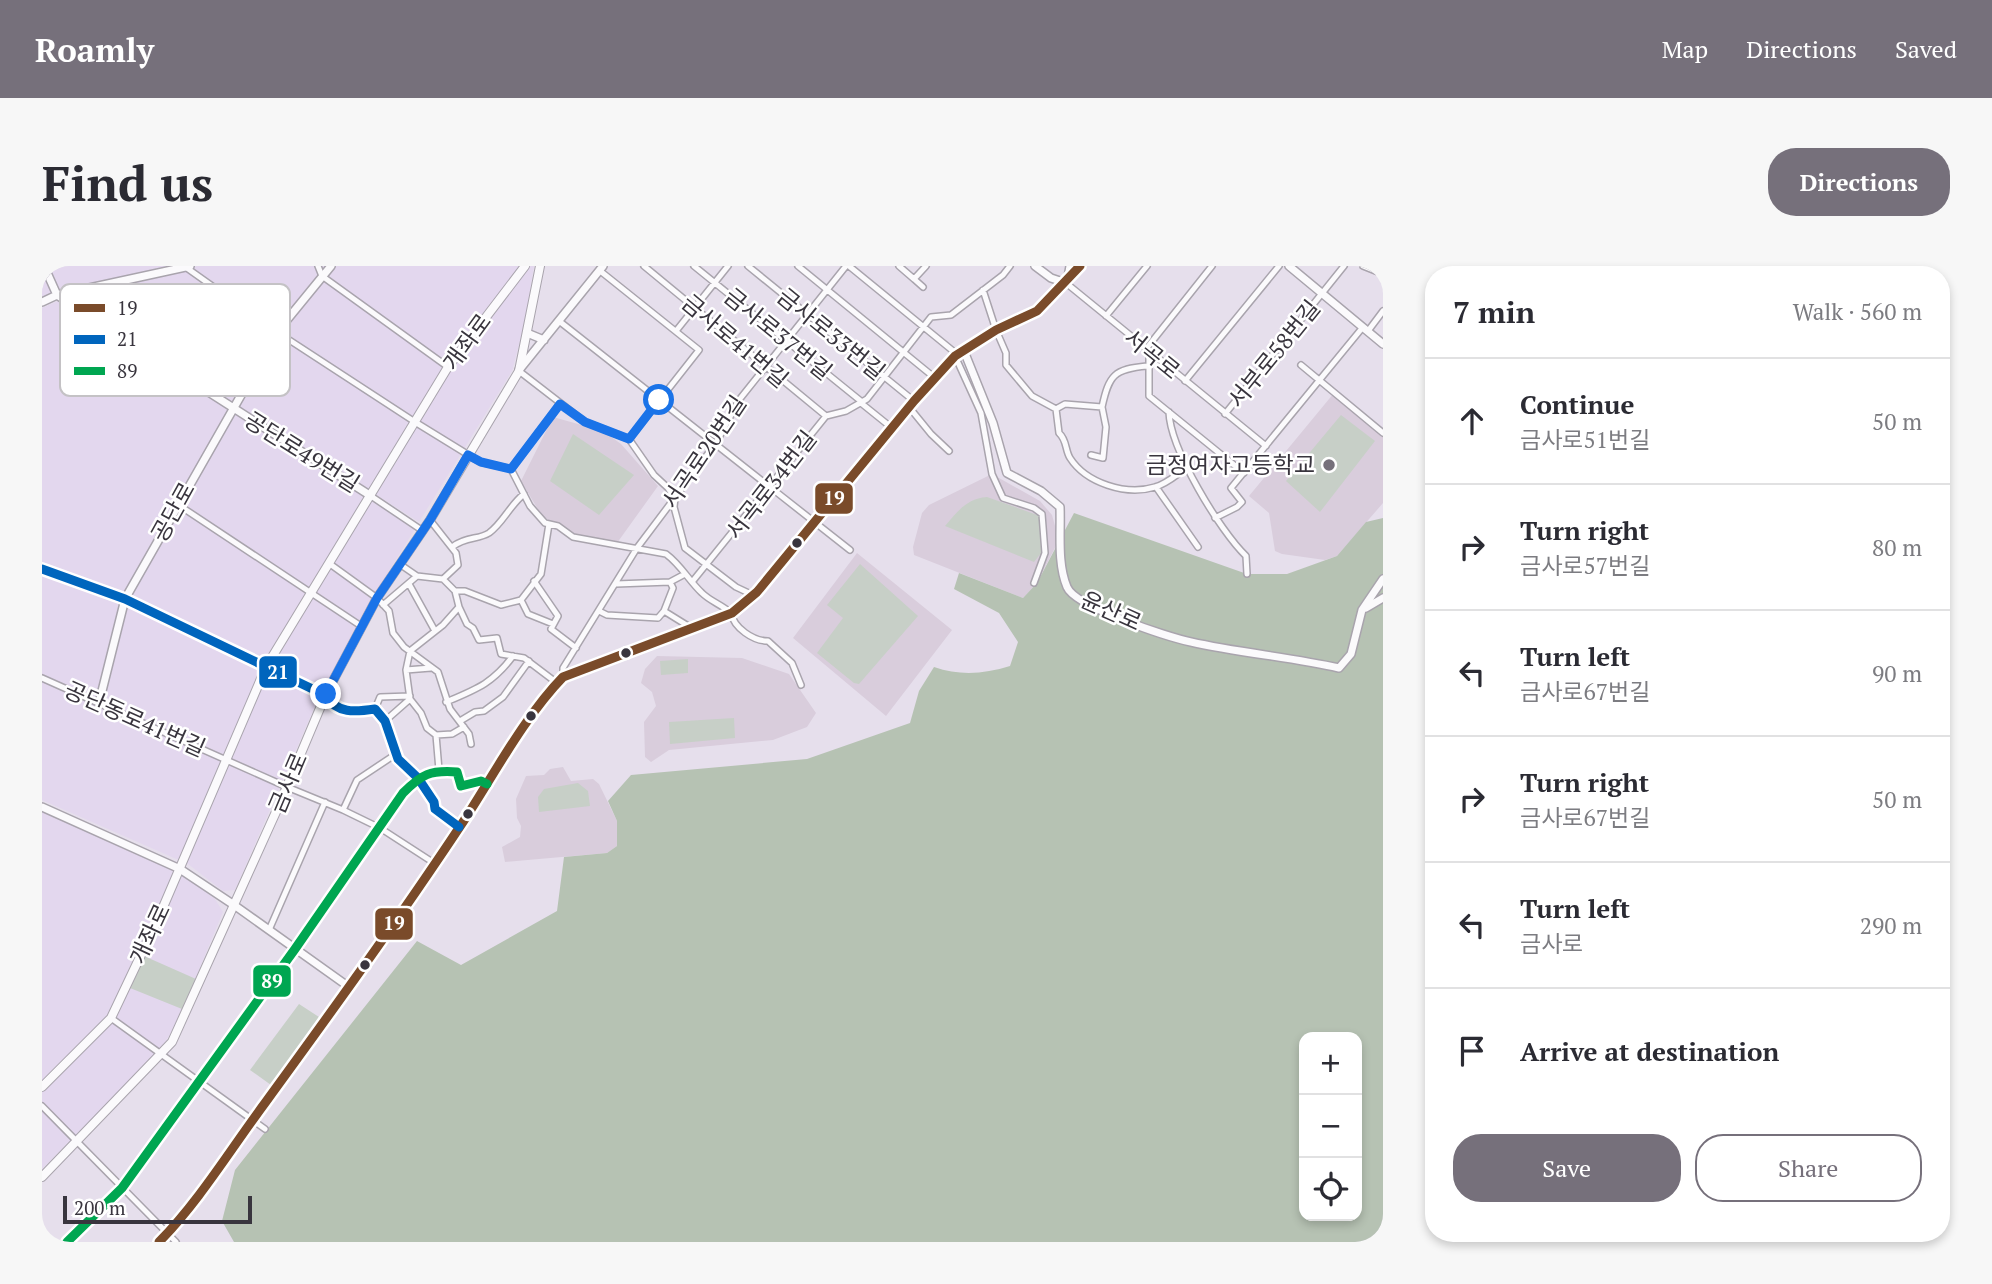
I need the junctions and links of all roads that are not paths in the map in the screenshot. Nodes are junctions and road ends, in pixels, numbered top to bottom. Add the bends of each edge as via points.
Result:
1 (44, 266) edge
2 (318, 266) edge
3 (331, 266) edge
4 (524, 266) edge
5 (540, 266) edge
6 (644, 266) edge
7 (694, 266) edge
8 (728, 266) edge
9 (748, 266) edge
10 (799, 266) edge
11 (847, 266) edge
12 (899, 266) edge
13 (926, 266) edge
14 (1010, 266) edge
15 (1035, 266) edge
16 (1069, 266) edge
17 (1080, 266) edge
18 (1147, 266) edge
19 (1212, 266) edge
20 (1279, 266) edge
21 (1289, 266) edge
22 (1343, 266) edge
23 (1363, 266) edge
24 (186, 267) edge
25 (601, 268) edge
26 (1383, 274) edge
27 (322, 276) junction
28 (915, 279) junction
29 (714, 283) junction
30 (1066, 283) junction
31 (108, 284) edge
32 (210, 284) edge
33 (923, 287) dead end
34 (827, 289) junction
35 (983, 290) junction
36 (60, 294) edge
37 (1323, 294) junction
38 (57, 295) junction
39 (60, 297) edge
40 (42, 302) edge
41 (694, 307) junction
42 (1383, 312) edge
43 (807, 314) junction
44 (290, 315) edge
45 (1106, 316) junction
46 (559, 321) junction
47 (924, 327) junction
48 (1366, 329) junction
49 (676, 331) junction
50 (996, 331) junction
51 (527, 333) junction
52 (544, 340) junction
53 (290, 341) edge
54 (786, 341) junction
55 (1383, 344) edge
56 (1147, 350) junction
57 (904, 353) junction
58 (959, 354) junction
59 (1301, 365) dead end
60 (765, 366) junction
61 (1147, 366) junction
62 (447, 367) junction
63 (519, 371) junction
64 (884, 377) junction
65 (935, 378) junction
66 (1185, 381) junction
67 (1319, 383) junction
68 (214, 396) edge
69 (240, 396) edge
70 (659, 400) junction
71 (862, 403) junction
72 (560, 404) junction
73 (911, 404) junction
74 (1102, 407) junction
75 (233, 408) junction
76 (1056, 409) junction
77 (1169, 412) junction
78 (1225, 414) junction
79 (825, 416) junction
80 (415, 422) junction
81 (892, 428) junction
82 (1383, 433) edge
83 (629, 439) junction
84 (716, 443) junction
85 (1266, 446) junction
86 (949, 451) dead end
87 (468, 455) junction
88 (1091, 455) dead end
89 (1188, 467) junction
90 (511, 469) junction
91 (1244, 473) junction
92 (768, 486) junction
93 (1156, 487) junction
94 (524, 494) junction
95 (370, 496) junction
96 (675, 498) junction
97 (177, 504) junction
98 (1215, 518) junction
99 (430, 520) junction
100 (816, 523) junction
101 (549, 524) junction
102 (423, 531) junction
103 (452, 547) junction
104 (1198, 547) dead end
105 (637, 548) junction
106 (850, 550) dead end
107 (330, 564) junction
108 (401, 565) junction
109 (707, 567) junction
110 (42, 569) edge
111 (685, 574) junction
112 (1247, 574) dead end
113 (417, 576) junction
114 (443, 579) junction
115 (1383, 579) edge
116 (534, 582) junction
117 (670, 582) junction
118 (692, 582) junction
119 (1034, 583) dead end
120 (409, 584) junction
121 (615, 584) junction
122 (455, 592) junction
123 (313, 593) junction
124 (753, 595) junction
125 (1383, 598) edge
126 (125, 599) junction
127 (521, 600) junction
128 (380, 601) junction
129 (459, 607) junction
130 (1362, 610) junction
131 (599, 611) junction
132 (664, 611) junction
133 (731, 613) junction
134 (361, 626) junction
135 (552, 627) junction
136 (693, 629) junction
137 (435, 631) junction
138 (576, 648) junction
139 (410, 651) junction
140 (513, 656) junction
141 (529, 661) junction
142 (266, 667) junction
143 (431, 668) junction
144 (407, 670) junction
145 (42, 678) edge
146 (560, 680) junction
147 (801, 685) dead end
148 (325, 695) junction
149 (410, 698) junction
150 (446, 702) junction
151 (99, 703) junction
152 (374, 709) junction
153 (385, 721) junction
154 (460, 721) junction
155 (464, 727) junction
156 (436, 735) junction
157 (471, 744) dead end
158 (396, 754) junction
159 (227, 761) junction
160 (439, 770) junction
161 (418, 778) junction
162 (487, 784) junction
163 (287, 787) junction
164 (325, 802) junction
165 (42, 807) edge
166 (343, 810) junction
167 (459, 827) junction
168 (380, 828) junction
169 (434, 863) junction
170 (180, 869) junction
171 (234, 905) junction
172 (269, 930) junction
173 (295, 949) junction
174 (349, 987) junction
175 (111, 1018) junction
176 (161, 1055) junction
177 (200, 1083) junction
178 (42, 1087) edge
179 (42, 1106) edge
180 (252, 1120) junction
181 (265, 1129) dead end
182 (76, 1141) junction
183 (42, 1177) edge
184 (122, 1188) junction
185 (167, 1233) junction
186 (68, 1242) edge
187 (159, 1242) edge
188 (176, 1242) edge

1 - 38 street
2 - 27 street
3 - 27 street, 공단로
4 - 62 main road, 개좌로
5 - 51 main road, 금사로
6 - 41 street, 금사로41번길
7 - 29 street, 금사로37번길
8 - 29 street
9 - 43 street, 금사로33번길
10 - 34 street
11 - 34 street, 서곡로20번길
11 - 47 street
12 - 28 street
13 - 28 street
14 - 35 street, 서곡로34번길
15 - 30 street, 서곡로
16 - 30 street
17 - 30 street
18 - 45 street
19 - 56 street
20 - 66 street
21 - 37 street
22 - 37 street, 서부로58번길
23 - 26 street
24 - 31 street
24 - 32 street
25 - 46 street, 금사로
25 - 49 street
27 - 44 street, 공단로
27 - 62 street
28 - 33 street
29 - 41 street
29 - 54 street, 금사로37번길
30 - 45 street, 서곡로
30 - 50 street via 1037,311
34 - 43 street, 서곡로20번길
34 - 57 street
35 - 47 street, 서곡로34번길 via 951,315 931,317
35 - 50 street
36 - 38 street
37 - 48 street
37 - 78 street, 서부로58번길
38 - 39 street, 공단로49번길
38 - 40 street
41 - 49 street
41 - 60 street, 금사로41번길
42 - 48 street
43 - 54 street, 서곡로20번길
43 - 64 street, 금사로33번길
45 - 56 street, 서곡로
46 - 52 street, 금사로
46 - 70 street
47 - 57 street, 서곡로34번길
47 - 58 street
48 - 55 street
48 - 67 street
49 - 70 street via 699,350
50 - 58 street
50 - 76 street via 1006,365 1031,396
51 - 52 street
51 - 63 main road, 금사로
52 - 63 street, 금사로
53 - 80 street
54 - 60 street, 서곡로20번길
54 - 71 street, 금사로37번길
56 - 61 street
56 - 66 street, 서곡로
57 - 64 street, 서곡로34번길
57 - 65 street
58 - 65 street
58 - 119 street via 981,413 992,474 1003,498 1042,514 1045,553
58 - 130 street, 윤산로 via 993,423 1007,473 1060,507 1067,589 1087,605 1189,642 1339,668 1350,654
59 - 67 street
60 - 79 street, 금사로41번길
60 - 84 street, 서곡로20번길 via 738,400
61 - 74 street via 1114,373
61 - 77 street via 1149,396
62 - 80 main road, 개좌로
63 - 72 street
63 - 87 main road, 금사로
64 - 71 street, 서곡로34번길
64 - 73 street, 금사로33번길
65 - 73 street
66 - 78 street, 서곡로
67 - 82 street
67 - 85 street
68 - 75 street, 공단로49번길
69 - 75 street, 공단로
70 - 83 street
70 - 84 street
71 - 79 street, 서곡로34번길
71 - 81 street, 금사로37번길
72 - 83 street via 585,422
72 - 90 street
73 - 81 street
73 - 86 street, 금사로33번길
74 - 76 street via 1065,404
74 - 88 street via 1106,427 1103,458
75 - 95 street, 공단로49번길
75 - 97 street, 공단로
76 - 93 street via 1059,433 1069,456 1098,483 1139,490
77 - 89 street via 1172,433
77 - 91 street
78 - 85 street, 서곡로
79 - 92 street, 서곡로34번길
80 - 87 street
80 - 95 main road, 개좌로
81 - 100 street
83 - 96 street
84 - 92 street
84 - 96 street, 서곡로20번길
85 - 91 street
87 - 90 street
87 - 99 main road, 금사로
89 - 93 street
89 - 98 street
90 - 94 street
91 - 98 street via 1231,488 1242,502
92 - 100 street
92 - 109 street, 서곡로34번길
93 - 104 street
94 - 101 street via 537,516
94 - 103 street via 490,532
95 - 102 street
95 - 107 main road, 개좌로
96 - 105 street, 서곡로20번길
96 - 109 street via 685,548
97 - 123 street
97 - 126 street, 공단로
98 - 112 street via 1247,556
99 - 102 main road, 금사로
99 - 103 street
100 - 106 street
100 - 124 street
101 - 105 street via 573,537
101 - 116 street via 541,574
102 - 108 main road, 금사로
103 - 114 street via 458,565
105 - 111 street via 666,554
105 - 121 street, 서곡로20번길
107 - 123 main road, 개좌로
107 - 128 street
108 - 113 street
108 - 128 main road, 금사로
109 - 118 street, 서곡로34번길
109 - 124 street
110 - 126 street
111 - 117 street
111 - 118 street
113 - 114 street
113 - 120 street
114 - 122 street
115 - 130 street
116 - 127 street
116 - 135 street via 558,616
117 - 121 street
117 - 132 street via 673,589
118 - 133 street
120 - 128 street
120 - 137 street
121 - 131 street, 서곡로20번길
122 - 127 street via 465,591 501,606
122 - 129 street
123 - 134 street
123 - 142 main road, 개좌로
124 - 133 street
125 - 130 street
126 - 142 street
126 - 151 street, 공단로
127 - 135 street via 528,614
128 - 134 main road, 금사로
128 - 139 street via 388,611 393,633
129 - 137 street
129 - 140 street via 480,640 497,638 501,654
131 - 132 street via 658,618
131 - 138 street, 서곡로20번길
132 - 136 street
133 - 136 street
133 - 147 street via 740,630 768,640 792,663
134 - 148 main road, 금사로
135 - 138 street
136 - 146 street
137 - 139 street
138 - 146 street, 서곡로20번길
139 - 143 street
139 - 144 street
140 - 141 street
140 - 150 street via 499,674
141 - 146 street
141 - 154 street via 503,697
142 - 148 street
142 - 159 main road, 개좌로
143 - 144 street
143 - 150 street via 444,684
144 - 149 street
145 - 151 street, 공단동로41번길
146 - 162 street
148 - 152 street via 350,712
148 - 163 main road, 금사로
149 - 152 street via 380,697
149 - 153 street
149 - 156 street via 427,729
150 - 154 street
151 - 159 street, 공단동로41번길
152 - 153 street
153 - 158 street
154 - 155 street
155 - 156 street
155 - 157 street
156 - 160 street
158 - 161 street
158 - 166 street via 357,780
159 - 163 street
159 - 170 main road, 개좌로
160 - 161 street
160 - 162 street via 457,772 461,786
161 - 167 street via 435,809
161 - 168 street
162 - 167 street
163 - 164 street
163 - 171 main road, 금사로
164 - 166 street
164 - 172 street
165 - 170 street
166 - 168 street
167 - 169 street
168 - 169 street
168 - 173 street
169 - 174 street
170 - 171 street
170 - 175 main road, 개좌로
171 - 172 street
171 - 176 main road, 금사로 via 172,1042
172 - 173 street
173 - 174 street
173 - 177 street
174 - 180 street
175 - 176 street
175 - 178 main road, 개좌로
176 - 177 street
176 - 182 main road, 금사로
177 - 180 street
177 - 184 street
179 - 182 street
180 - 181 street
180 - 185 street via 213,1179
182 - 183 main road, 금사로
182 - 184 street
184 - 185 street
184 - 186 street
185 - 187 street
185 - 188 street

